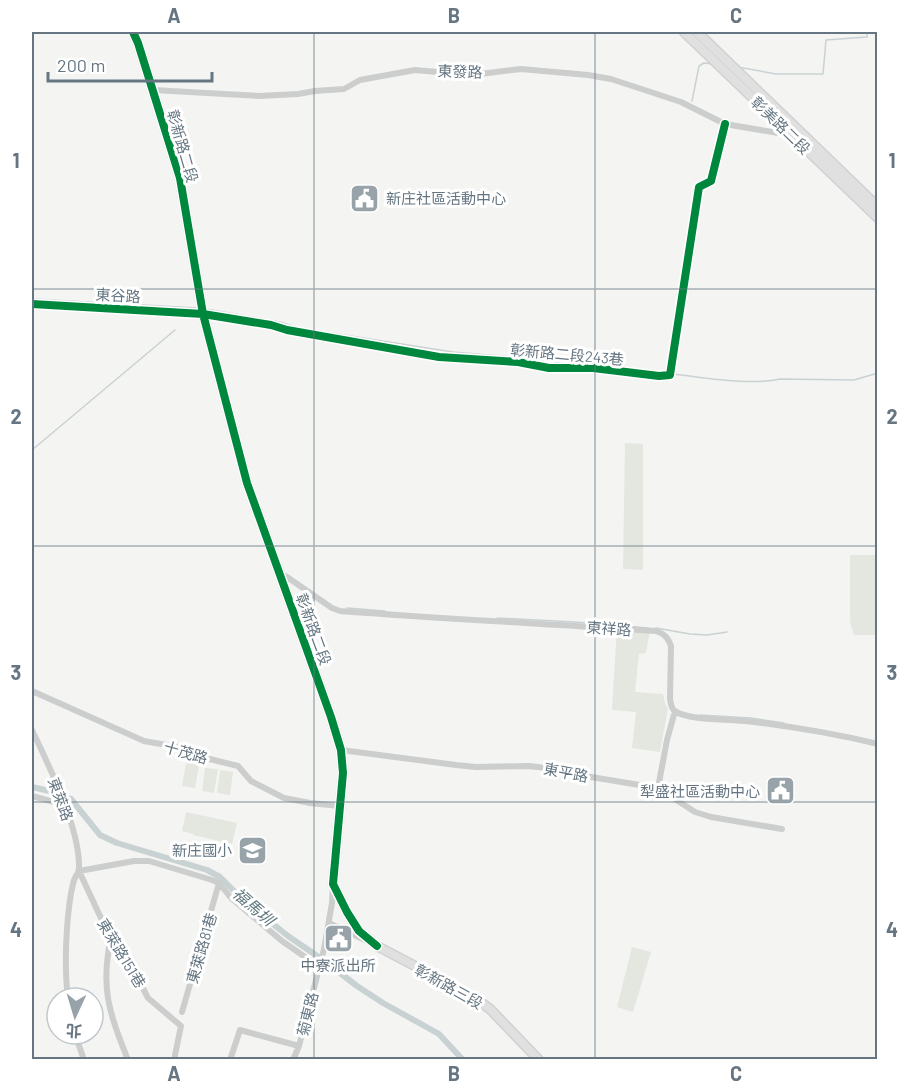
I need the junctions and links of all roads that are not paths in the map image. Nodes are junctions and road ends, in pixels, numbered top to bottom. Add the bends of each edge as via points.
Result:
1 (133, 32) edge
2 (684, 32) edge
3 (697, 32) edge
4 (153, 90) junction
5 (724, 124) junction
6 (791, 128) junction
7 (878, 207) edge
8 (878, 218) edge
9 (32, 304) edge
10 (202, 310) junction
11 (278, 572) junction
12 (32, 691) edge
13 (675, 711) junction
14 (32, 730) edge
15 (878, 744) edge
16 (341, 750) junction
17 (658, 788) junction
18 (32, 796) edge
19 (64, 805) junction
20 (340, 806) junction
21 (782, 829) dead end
22 (79, 871) junction
23 (219, 884) junction
24 (333, 884) junction
25 (329, 923) junction
26 (111, 937) junction
27 (377, 946) junction
28 (320, 963) junction
29 (67, 986) edge
30 (182, 1012) dead end
31 (299, 1046) junction
32 (128, 1059) edge
33 (174, 1059) edge
34 (230, 1059) edge
35 (293, 1059) edge
36 (539, 1059) edge

1 - 4 street, 彰新路二段
2 - 6 street, 彰美路二段
3 - 6 street, 彰美路二段
4 - 5 street, 東發路 via 259,96 298,94 344,89 368,78 415,70 472,75 521,69 611,79 681,102
4 - 10 street, 彰新路二段 via 180,178
5 - 6 street, 東發路 via 778,133
5 - 10 street, 彰新路二段243巷 via 711,181 699,187 670,372 658,376 439,357 287,330
6 - 7 street, 彰美路二段
6 - 8 street, 彰美路二段
9 - 10 street, 東谷路
10 - 11 street, 彰新路二段 via 247,483
11 - 13 street, 東祥路 via 340,611 663,633 671,646 670,699
11 - 16 street, 彰新路二段
12 - 20 street, 十茂路 via 144,741 238,766 251,781 284,798
13 - 15 street via 815,730
13 - 17 street
14 - 19 street, 東萊路
16 - 17 street, 東平路 via 476,767 556,769
16 - 20 street, 彰新路二段
17 - 21 street, 東平路 via 695,812
18 - 19 street
19 - 22 street, 東萊路 via 78,853
20 - 24 street, 彰新路二段
22 - 23 street via 149,861
22 - 26 street, 東萊路151巷
22 - 29 street, 東萊路 via 69,912
23 - 28 street via 274,935
23 - 30 street, 東萊路81巷
24 - 25 street
24 - 27 street via 359,931
25 - 27 street
25 - 28 street, 菊東路
26 - 32 street via 106,990
26 - 33 street, 東萊路151巷 via 148,998 181,1026
27 - 36 street, 彰新路三段 via 472,996
28 - 31 street, 菊東路
31 - 34 street, 菊東路 via 240,1030
31 - 35 street

